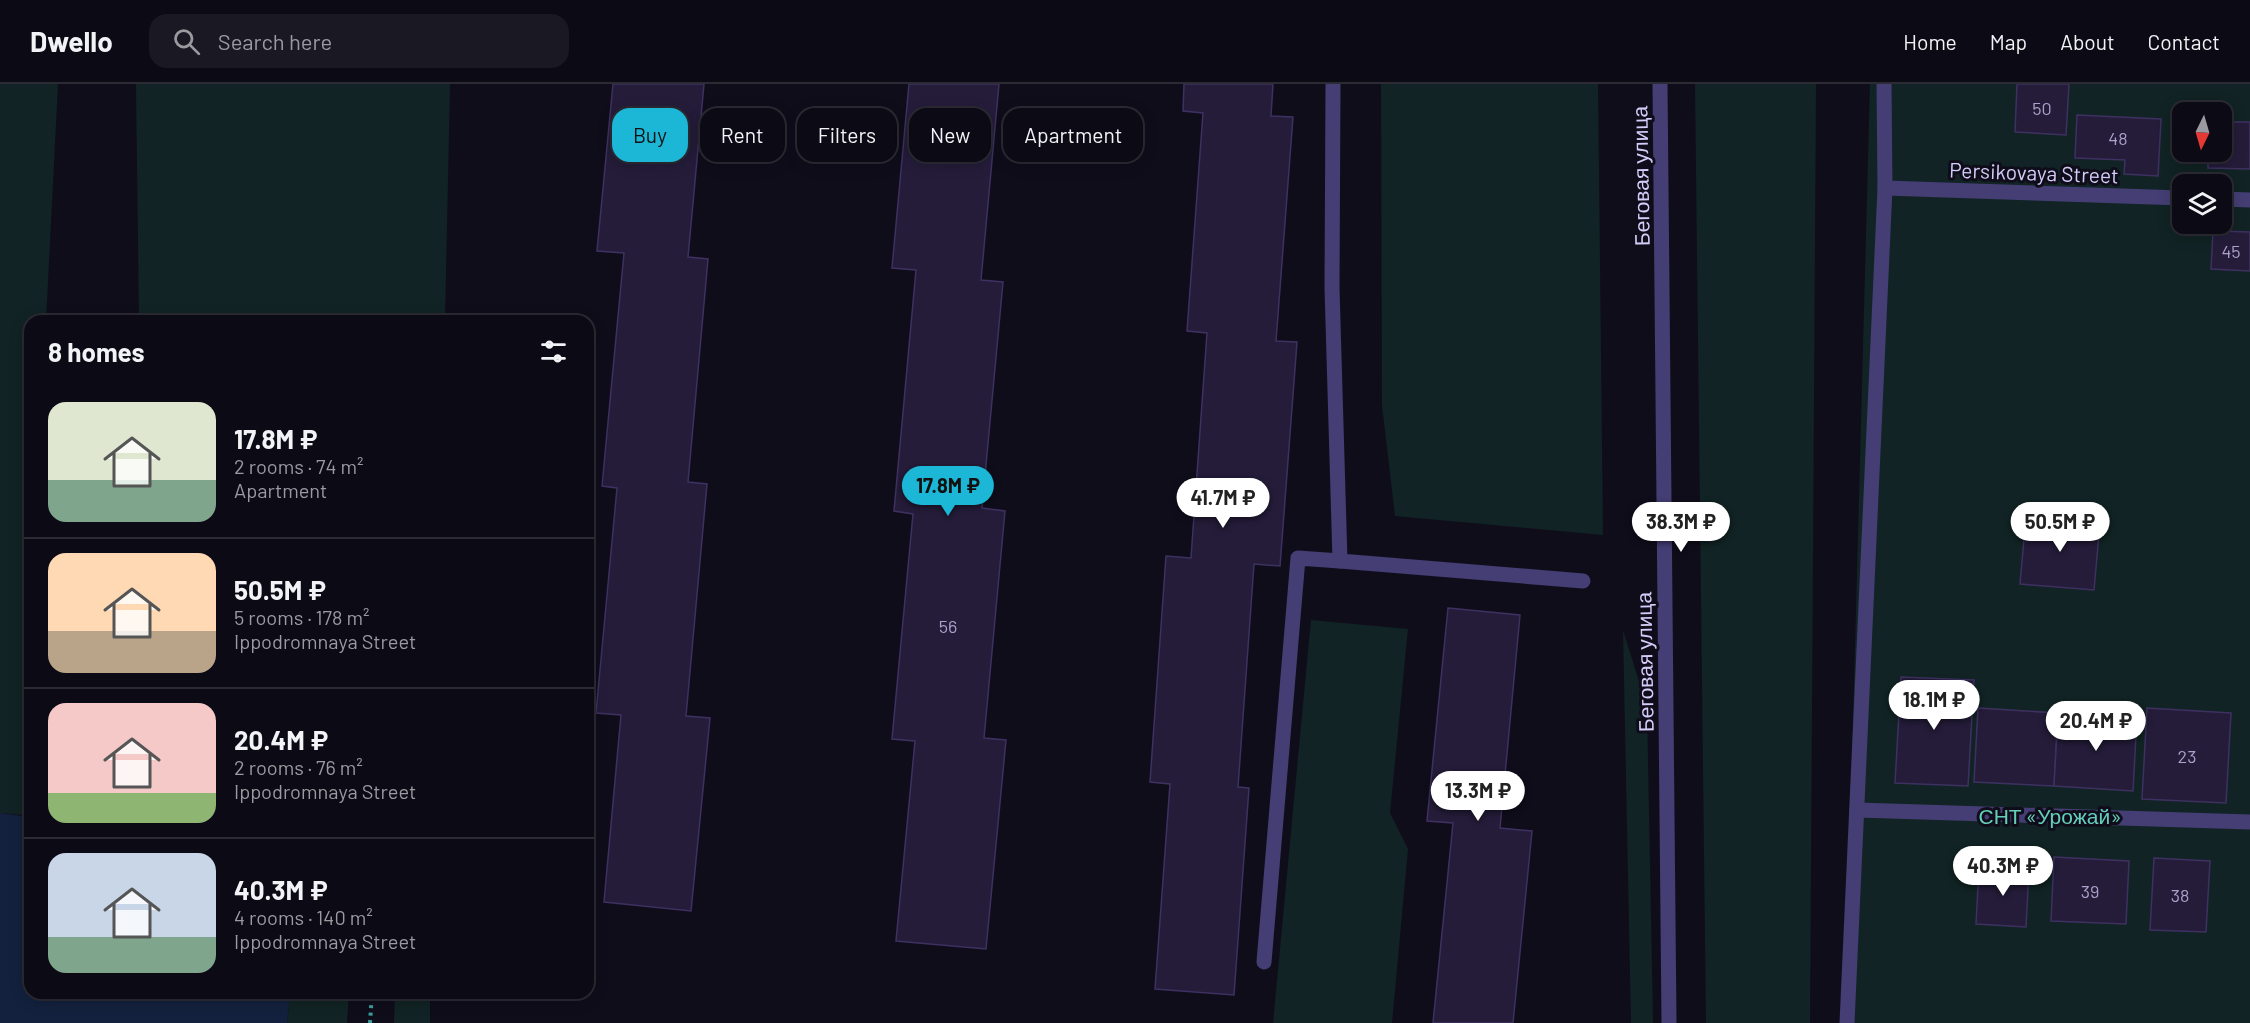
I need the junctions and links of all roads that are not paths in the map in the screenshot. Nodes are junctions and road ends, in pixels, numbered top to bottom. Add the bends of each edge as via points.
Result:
1 (1334, 84) edge
2 (1660, 84) edge
3 (1884, 84) edge
4 (1885, 188) junction
5 (2172, 198) edge
6 (2232, 199) edge
7 (2250, 200) edge
8 (1340, 561) junction
9 (1583, 581) dead end
10 (1857, 810) junction
11 (2250, 822) edge
12 (1264, 962) dead end
13 (1669, 1023) edge
14 (1846, 1023) edge

1 - 8 street via 1332,288
2 - 13 street, Беговая улица
3 - 4 street
4 - 5 street, Persikovaya Street
4 - 10 street
6 - 7 street
8 - 9 street
8 - 12 street via 1298,558
10 - 11 street
10 - 14 street

